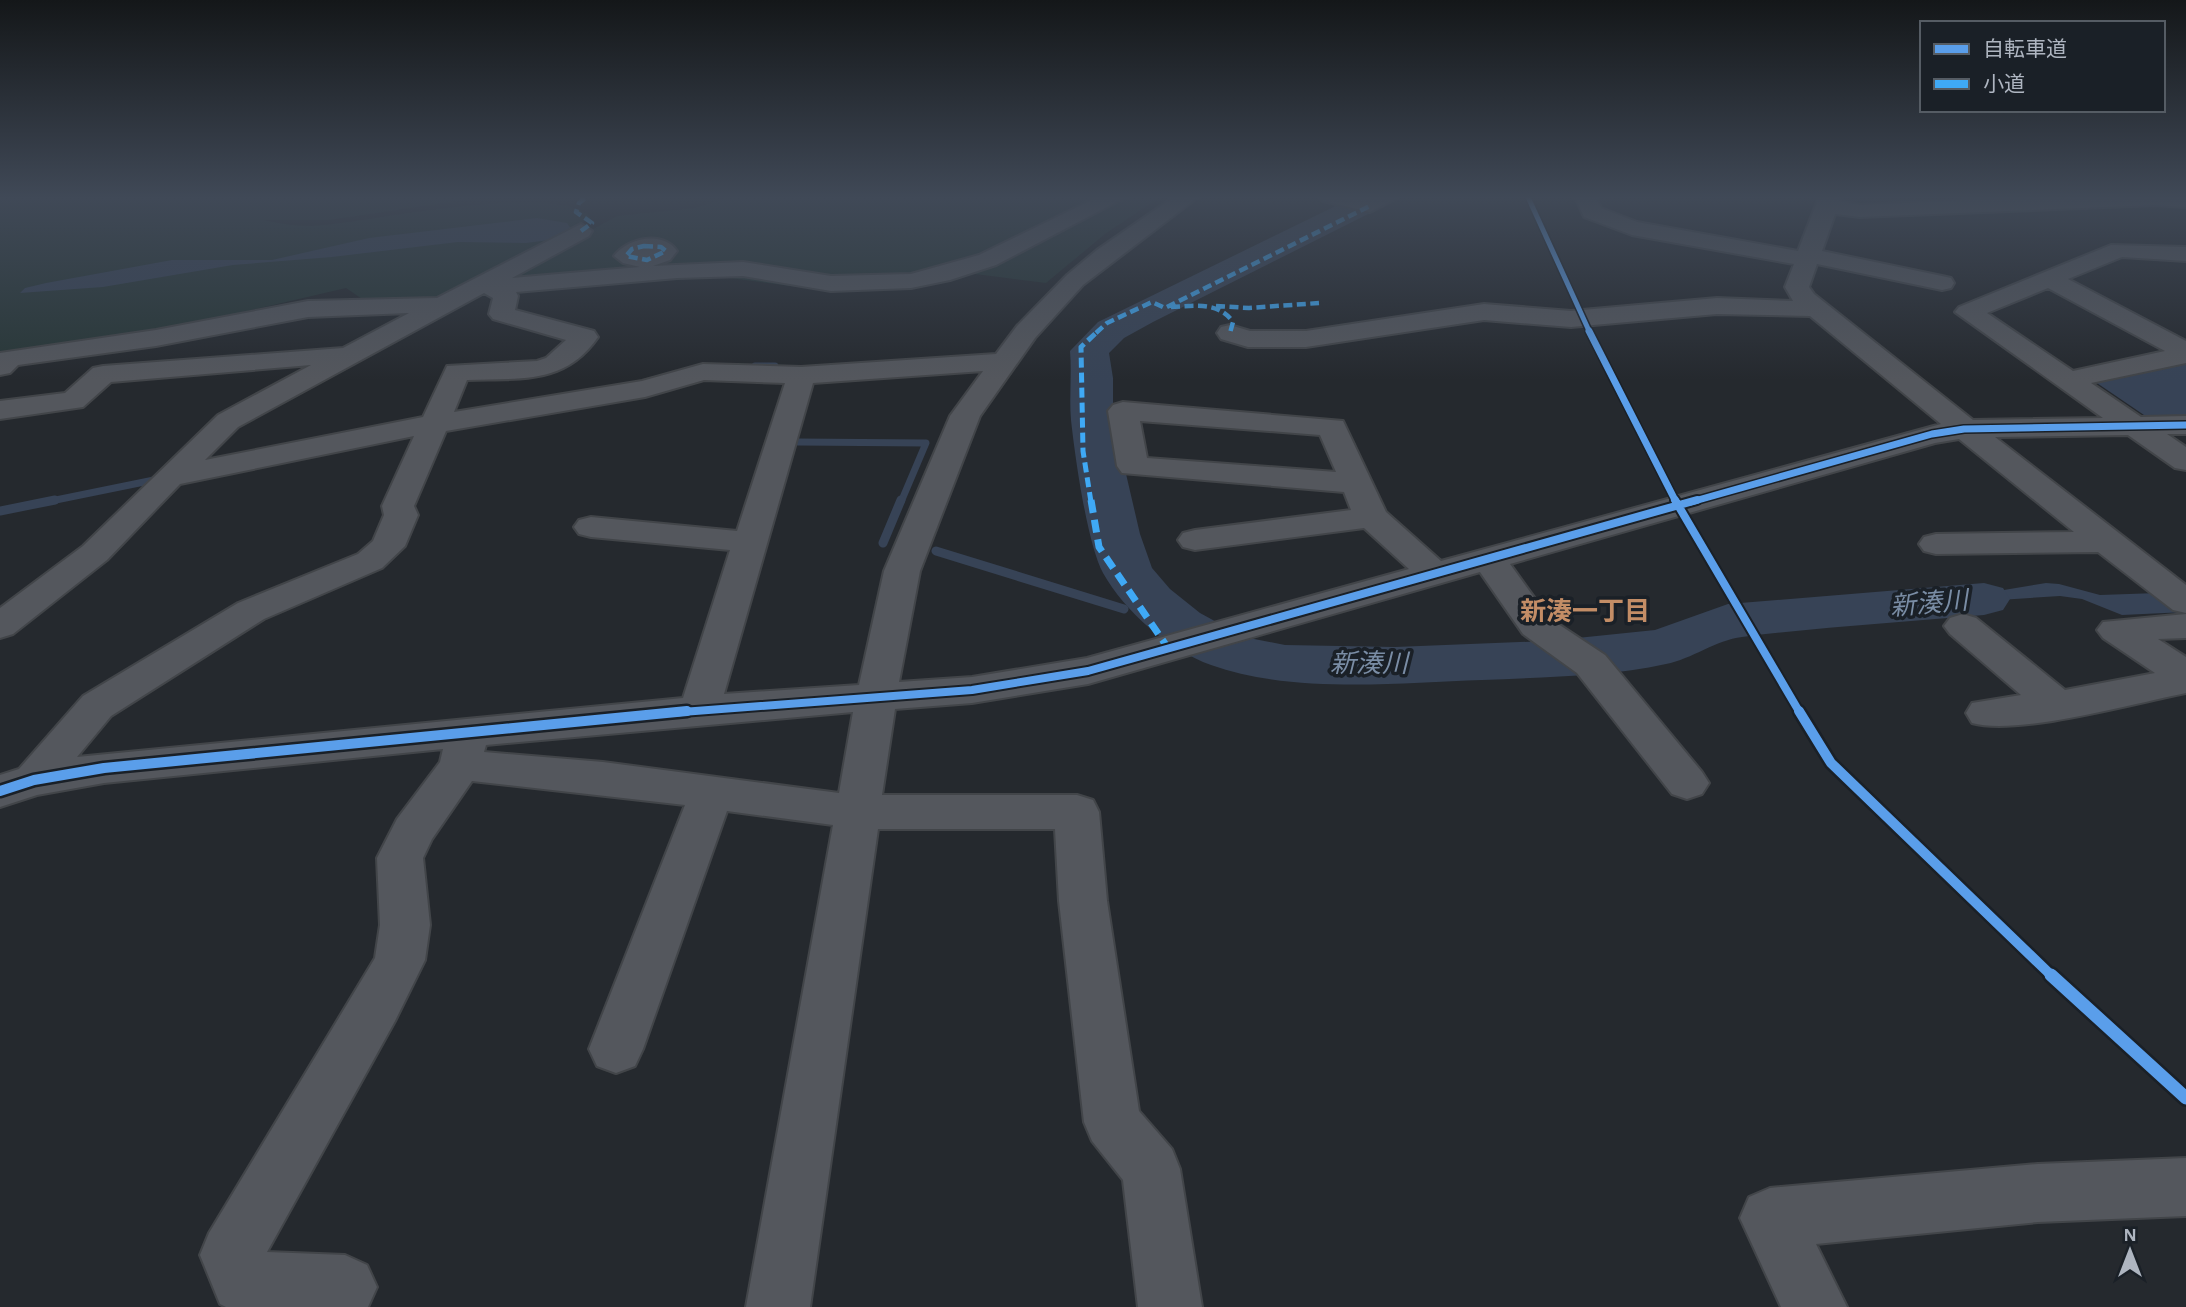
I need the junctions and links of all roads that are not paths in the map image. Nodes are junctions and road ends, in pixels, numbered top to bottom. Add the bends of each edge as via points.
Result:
1 (531, 258) edge
2 (994, 258) edge
3 (1101, 258) edge
4 (1806, 258) edge
5 (1811, 258) edge
6 (2102, 258) edge
7 (2049, 279) junction
8 (1942, 283) dead end
9 (485, 286) junction
10 (442, 304) junction
11 (1814, 309) junction
12 (1230, 333) dead end
13 (2186, 353) edge
14 (350, 354) junction
15 (1003, 362) junction
16 (0, 367) edge
17 (801, 375) junction
18 (2082, 377) dead end
19 (0, 410) edge
20 (434, 424) junction
21 (2186, 425) edge
22 (2136, 426) junction
23 (1964, 429) junction
24 (2186, 461) edge
25 (169, 477) junction
26 (1356, 483) junction
27 (1371, 517) junction
28 (591, 527) dead end
29 (1195, 540) dead end
30 (750, 542) junction
31 (2105, 542) junction
32 (1936, 544) dead end
33 (1489, 559) junction
34 (1435, 574) junction
35 (2170, 585) edge
36 (3, 621) edge
37 (1963, 626) dead end
38 (2186, 626) edge
39 (2186, 677) edge
40 (876, 699) junction
41 (2058, 705) junction
42 (699, 709) junction
43 (1986, 713) dead end
44 (464, 748) junction
45 (1687, 783) dead end
46 (11, 784) edge
47 (711, 794) junction
48 (860, 812) junction
49 (616, 1049) dead end
50 (2186, 1187) edge
51 (345, 1287) dead end
52 (778, 1307) edge
53 (1170, 1307) edge
54 (1815, 1307) edge

1 - 9 street
2 - 9 street via 907,282 815,282 775,271 741,269
3 - 15 street via 1075,279
4 - 11 street via 1798,292
5 - 8 street
6 - 7 street
7 - 13 street
7 - 22 street via 1968,312
9 - 10 street
9 - 20 street via 506,296 502,314 584,337 556,364 539,369 457,372
10 - 14 street
10 - 16 street via 308,309 156,338 10,358
11 - 12 street via 1717,306 1572,319 1484,312 1306,339 1248,339
11 - 23 street
13 - 18 street
14 - 19 street via 103,374 73,401
14 - 25 street via 228,421
15 - 17 street
15 - 40 street via 965,416 902,570
17 - 20 street via 703,372 645,390
17 - 30 street
20 - 25 street
20 - 46 street via 398,506 401,515 388,547 370,561 251,611 97,706
21 - 22 street
22 - 23 street
22 - 24 street
23 - 31 street
23 - 33 street via 1650,511
25 - 36 street via 95,553
26 - 26 street via 1332,427 1123,411 1133,466
26 - 27 street
27 - 29 street
27 - 34 street
28 - 30 street
30 - 42 street
31 - 32 street
31 - 35 street
33 - 34 street
33 - 45 street via 1536,626 1579,656
34 - 40 street via 1088,671 972,690
37 - 41 street
38 - 39 street via 2116,630
39 - 41 street
40 - 42 street
40 - 48 street
41 - 43 street
42 - 44 street
44 - 46 street via 104,768
44 - 47 street via 603,778
44 - 51 street via 400,858 405,925 400,960 231,1255 242,1282
47 - 48 street
47 - 49 street
48 - 52 street
48 - 53 street via 1077,812 1083,901 1112,1122 1151,1169
50 - 54 street via 2038,1193 1770,1219

